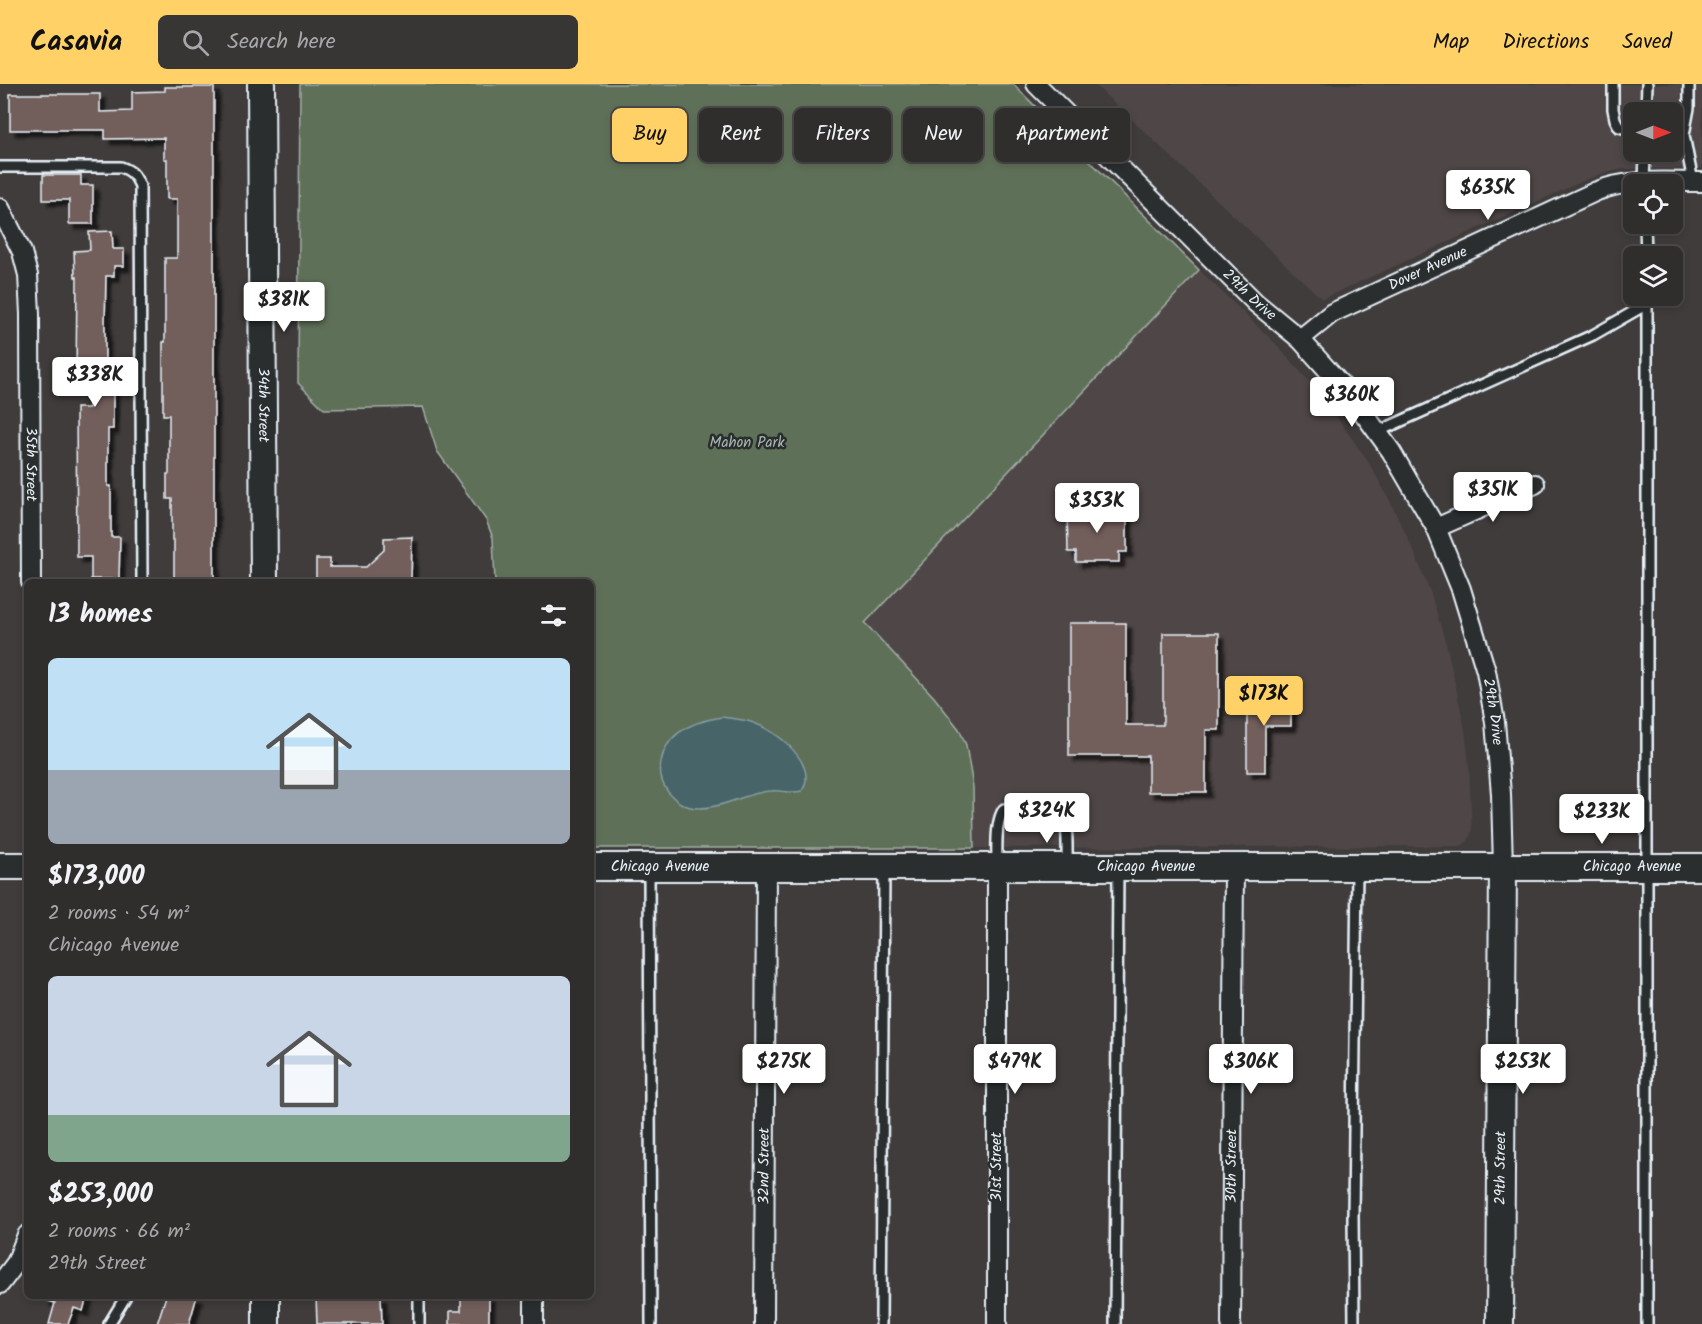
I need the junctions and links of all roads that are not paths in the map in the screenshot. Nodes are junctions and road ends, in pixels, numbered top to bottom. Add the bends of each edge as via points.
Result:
1 (261, 84) edge
2 (1036, 84) edge
3 (1612, 84) edge
4 (1647, 84) edge
5 (1689, 84) edge
6 (1646, 102) edge
7 (1623, 128) edge
8 (1684, 135) joint
9 (0, 167) edge
10 (1683, 182) edge
11 (1698, 182) edge
12 (1623, 184) edge
13 (0, 209) edge
14 (1638, 306) edge
15 (1647, 306) edge
16 (1300, 339) junction
17 (1377, 432) junction
18 (1535, 484) dead end
19 (1436, 528) junction
20 (31, 579) edge
21 (142, 579) edge
22 (264, 579) edge
23 (0, 866) edge
24 (24, 866) edge
25 (884, 866) junction
26 (997, 866) junction
27 (1068, 866) junction
28 (1118, 866) junction
29 (1234, 866) junction
30 (594, 867) edge
31 (649, 867) junction
32 (766, 867) junction
33 (1357, 867) junction
34 (1503, 867) junction
35 (1647, 867) junction
36 (1702, 867) edge
37 (24, 1243) edge
38 (0, 1284) edge
39 (124, 1299) edge
40 (266, 1299) edge
41 (419, 1299) edge
42 (534, 1299) edge
43 (109, 1324) edge
44 (266, 1324) edge
45 (419, 1324) edge
46 (534, 1324) edge
47 (651, 1324) edge
48 (764, 1324) edge
49 (881, 1324) edge
50 (997, 1324) edge
51 (1114, 1324) edge
52 (1231, 1324) edge
53 (1354, 1324) edge
54 (1500, 1324) edge
55 (1647, 1324) edge

1 - 22 street, 34th Street
2 - 16 street, 29th Drive via 1257,303
3 - 7 lane via 1615,119
4 - 6 lane
5 - 8 lane
8 - 11 lane
9 - 21 lane via 120,167 131,171 140,186
10 - 11 street, Dover Avenue
12 - 16 street, Dover Avenue via 1597,191 1332,313
13 - 20 street, 35th Street via 22,252 28,275
14 - 17 lane via 1593,335
15 - 35 lane
16 - 17 street, 29th Drive via 1352,397
17 - 19 street, 29th Drive
18 - 19 street
19 - 34 street, 29th Drive via 1461,589 1486,671 1495,722
23 - 24 street
25 - 26 street, Chicago Avenue
25 - 32 street, Chicago Avenue
25 - 49 lane
26 - 27 street, Chicago Avenue
26 - 27 lane via 998,826 1004,809 1050,808 1059,810 1066,818
26 - 50 street, 31st Street
27 - 28 street, Chicago Avenue
28 - 29 street, Chicago Avenue
28 - 51 lane
29 - 33 street, Chicago Avenue
29 - 52 street, 30th Street
30 - 31 street, Chicago Avenue
31 - 32 street, Chicago Avenue
31 - 47 lane
32 - 48 street, 32nd Street
33 - 34 street, Chicago Avenue
33 - 53 lane
34 - 35 street, Chicago Avenue
34 - 54 street, 29th Street
35 - 36 street, Chicago Avenue
35 - 55 lane
37 - 38 street via 16,1263
39 - 43 lane
40 - 44 street
41 - 45 lane
42 - 46 street

